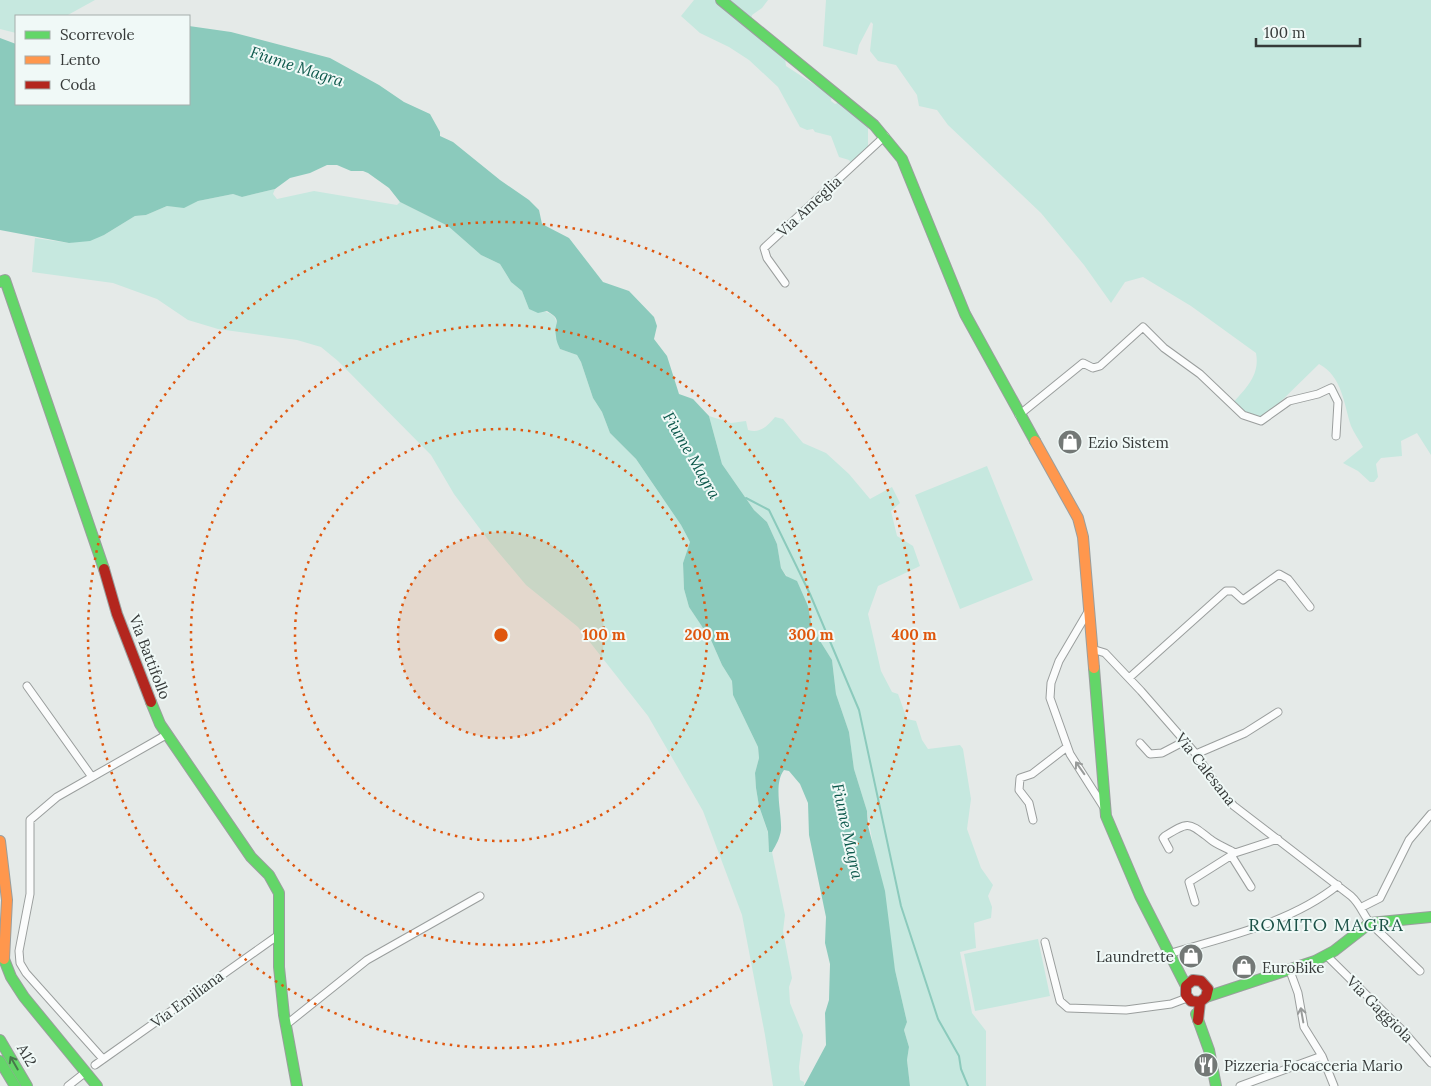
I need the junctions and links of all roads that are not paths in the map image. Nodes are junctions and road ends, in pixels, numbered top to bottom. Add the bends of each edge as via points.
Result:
1 (721, 0) edge
2 (885, 136) junction
3 (3, 281) edge
4 (785, 283) dead end
5 (1019, 415) junction
6 (1336, 436) dead end
7 (1310, 607) dead end
8 (1089, 610) junction
9 (1092, 649) junction
10 (1129, 678) junction
11 (27, 686) dead end
12 (1278, 712) dead end
13 (166, 735) junction
14 (1185, 741) junction
15 (1140, 743) dead end
16 (1067, 747) junction
17 (1196, 754) junction
18 (92, 777) junction
19 (1105, 809) junction
20 (1431, 814) edge
21 (1033, 820) dead end
22 (1278, 839) junction
23 (0, 841) edge
24 (1168, 849) dead end
25 (1233, 854) junction
26 (1338, 885) junction
27 (1251, 887) dead end
28 (480, 896) dead end
29 (1195, 902) dead end
30 (1362, 907) junction
31 (1431, 917) edge
32 (1370, 922) junction
33 (280, 934) junction
34 (1046, 942) dead end
35 (2, 954) edge
36 (1168, 954) junction
37 (1327, 956) junction
38 (1290, 970) junction
39 (1420, 971) dead end
40 (1190, 983) junction
41 (1198, 997) junction
42 (287, 1024) junction
43 (0, 1040) edge
44 (1322, 1056) junction
45 (103, 1059) junction
46 (0, 1061) edge
47 (1431, 1062) edge
48 (95, 1065) dead end
49 (82, 1075) dead end
50 (15, 1086) edge
51 (27, 1086) edge
52 (68, 1086) edge
53 (97, 1086) edge
54 (297, 1086) edge
55 (1216, 1086) edge
56 (1240, 1086) edge
57 (1334, 1086) edge

1 - 2 main road
2 - 4 street, Via Ameglia via 764,248 767,258
2 - 5 main road via 902,159 965,314
3 - 13 main road, Via Battifollo via 92,530 118,614
5 - 6 street via 1083,363 1094,368 1100,366 1144,327 1243,415 1254,420 1261,421 1289,402 1331,388 1338,402
5 - 8 main road via 1078,518 1083,537
7 - 10 street via 1279,574 1243,600 1226,591
8 - 9 main road
8 - 16 street via 1050,683 1050,698
9 - 10 street, Via Calesana via 1105,653
9 - 19 main road
10 - 14 street, Via Calesana
11 - 18 street
12 - 17 street via 1245,733
13 - 18 street
13 - 33 main road, Via Battifollo via 251,857 269,875 279,894
14 - 15 street via 1162,753 1150,754
14 - 17 street, Via Calesana
19 -> 16 street
16 - 21 street via 1032,774 1020,778 1019,790 1029,803
17 - 22 street, Via Calesana via 1223,795
18 - 45 street via 57,797 30,820 30,894 18,951 26,973
19 - 36 main road via 1112,833
20 - 30 street via 1409,840 1380,898
22 - 25 street
22 - 26 street, Via Calesana
23 - 35 main road via 9,931
24 - 25 street via 1163,838 1180,826 1190,824
25 - 27 street
25 - 29 street via 1189,882
26 - 30 street, Via Calesana
26 - 36 street via 1321,899 1295,912
28 - 42 street via 367,960
30 - 32 street, Via Calesana
31 - 32 main road
32 - 37 main road
32 - 39 street, Via Calesana
33 - 42 main road, Via Battifollo via 279,967
33 - 45 street, Via Emiliana
34 - 41 street via 1060,1001 1068,1008 1126,1010
35 - 53 main road via 24,997
36 - 40 main road
37 - 38 main road
37 - 47 street, Via Gaggiola
38 - 41 main road
44 -> 38 street via 1304,1027
40 - 41 main road via 1185,992
40 - 41 main road via 1201,981
41 - 55 main road via 1198,1020 1209,1050
42 - 54 main road, Via Battifollo
51 -> 43 main road, A12 / A12
44 - 56 street
44 - 57 street
45 - 48 street, Via Emiliana
46 - 50 main road, A12 / A12
49 - 52 street

